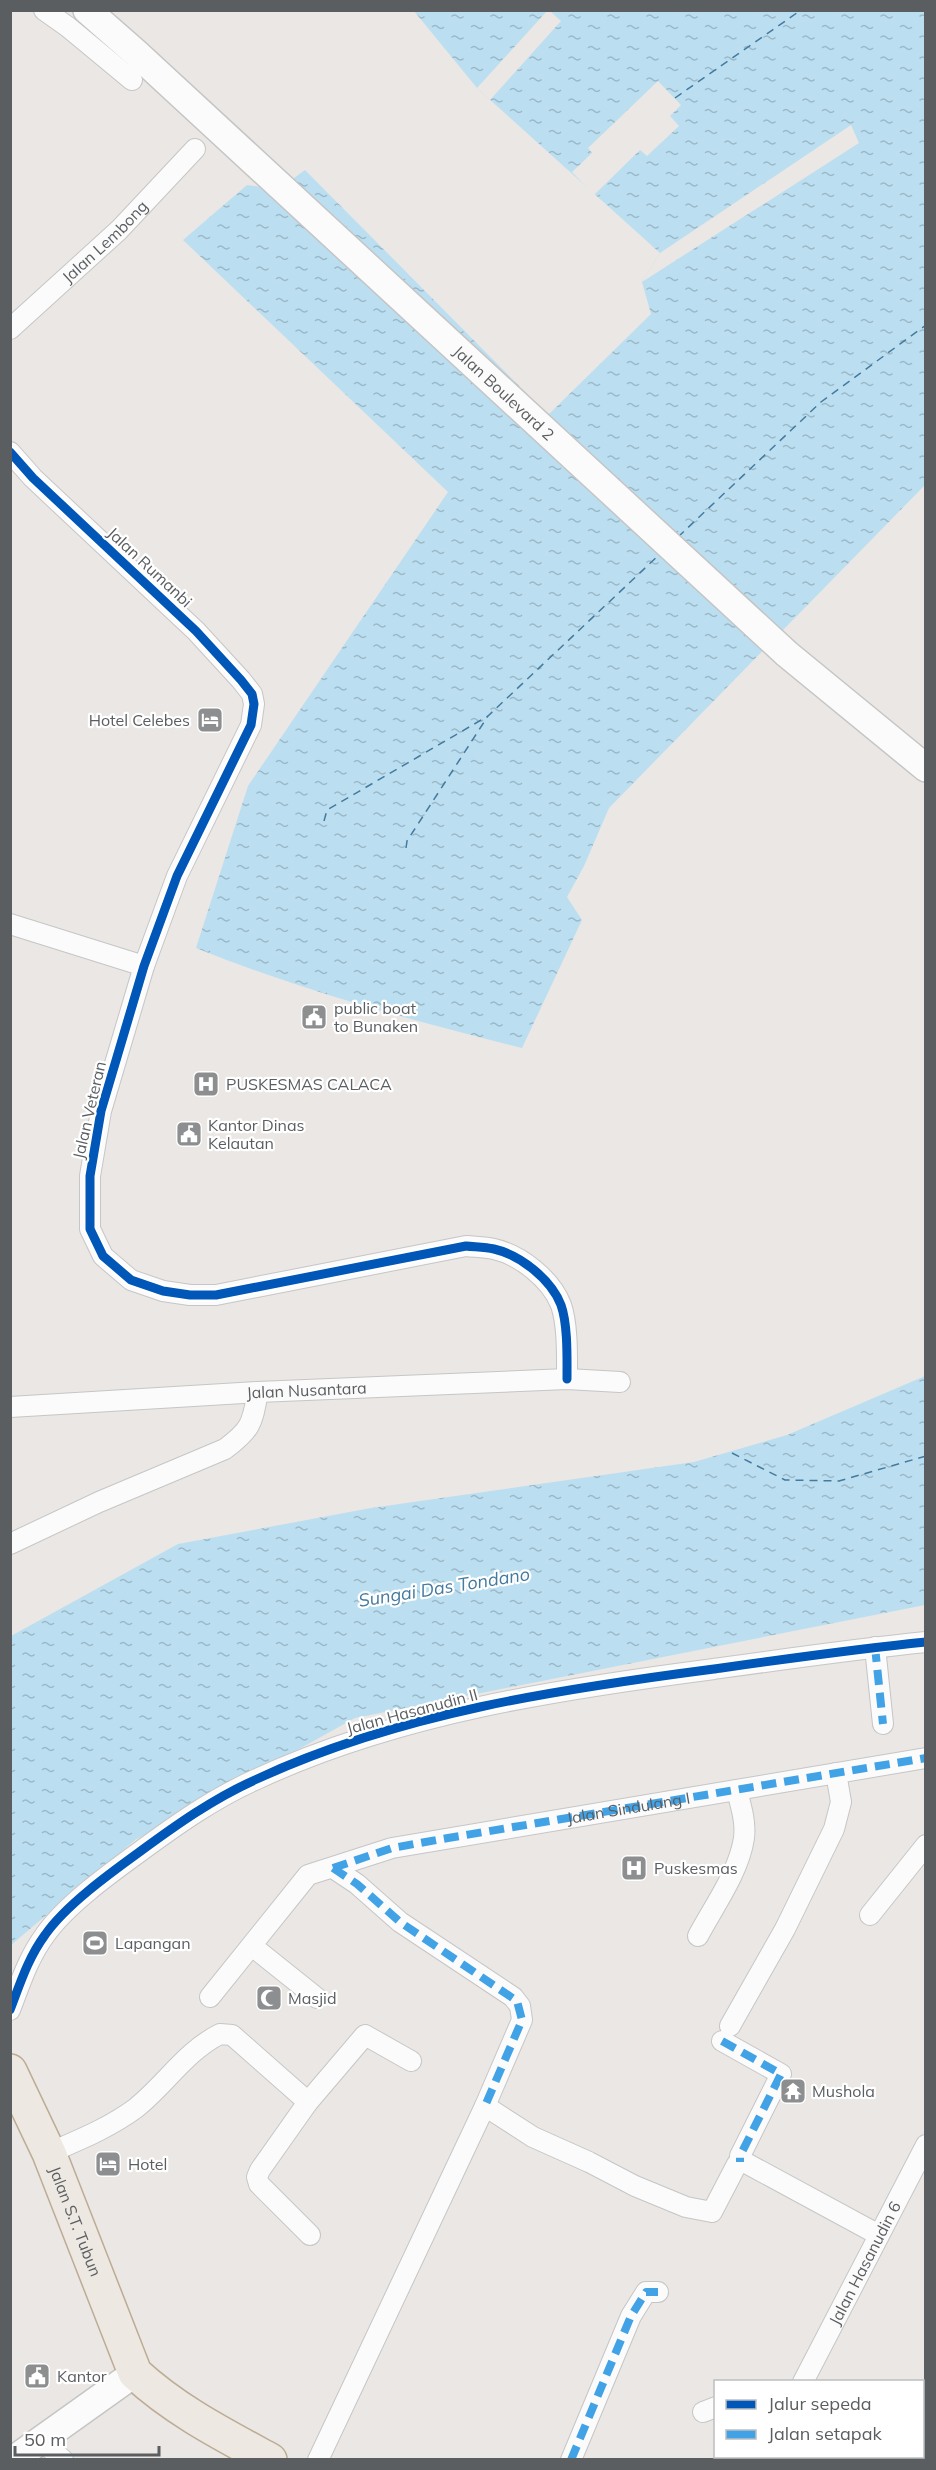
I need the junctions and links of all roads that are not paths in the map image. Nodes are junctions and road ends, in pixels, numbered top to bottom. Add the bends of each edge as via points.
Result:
1 (44, 10) edge
2 (87, 10) edge
3 (132, 80) dead end
4 (195, 149) dead end
5 (10, 329) edge
6 (10, 452) edge
7 (254, 712) joint
8 (926, 768) edge
9 (10, 924) edge
10 (144, 966) junction
11 (567, 1379) junction
12 (611, 1382) dead end
13 (258, 1392) junction
14 (10, 1407) edge
15 (10, 1544) edge
16 (926, 1642) edge
17 (875, 1647) junction
18 (883, 1724) dead end
19 (926, 1758) edge
20 (836, 1773) junction
21 (737, 1791) junction
22 (926, 1845) edge
23 (333, 1868) junction
24 (870, 1915) dead end
25 (698, 1936) dead end
26 (252, 1946) junction
27 (210, 1997) dead end
28 (317, 1998) dead end
29 (10, 2010) edge
30 (411, 2061) dead end
31 (10, 2071) edge
32 (308, 2102) junction
33 (485, 2106) junction
34 (926, 2145) edge
35 (49, 2153) junction
36 (740, 2162) junction
37 (310, 2235) dead end
38 (879, 2235) junction
39 (658, 2292) dead end
40 (135, 2373) junction
41 (804, 2380) edge
42 (40, 2439) junction
43 (13, 2460) edge
44 (63, 2460) edge
45 (270, 2460) edge
46 (318, 2460) edge
47 (570, 2460) edge

1 - 3 street
2 - 8 main road, Jalan Boulevard 2 via 787,654
4 - 5 street, Jalan Lembong via 119,230
6 - 7 street, Jalan Rumanbi via 196,632 252,694
7 - 10 street, Jalan Veteran via 177,876
9 - 10 street
10 - 11 street, Jalan Veteran via 101,1111 90,1176 90,1229 103,1256 131,1280 142,1284 163,1291 216,1295 466,1246 496,1249 526,1264 547,1282 561,1305
11 - 12 street, Jalan Nusantara
11 - 13 street, Jalan Nusantara
13 - 14 street, Jalan Nusantara
13 - 15 street via 251,1425 225,1449
16 - 17 street, Jalan Hasanudin II
17 - 18 street
17 - 29 street, Jalan Hasanudin II via 618,1681 441,1716 333,1747 256,1779 187,1818 118,1867 61,1916 32,1955
19 - 20 street, Jalan Sindulang I
20 - 21 street, Jalan Sindulang I
20 - 36 street via 841,1802 834,1829 785,1929 726,2033 781,2074
21 - 23 street, Jalan Sindulang I via 392,1848
21 - 25 street via 744,1836 740,1856
22 - 24 street
23 - 26 street, Jalan Sindulang I via 308,1875
23 - 33 street via 400,1922 517,2001 522,2020
26 - 27 street, Jalan Sindulang I
26 - 28 street
30 - 32 street via 365,2035
31 - 35 highway, Jalan S.T. Tubun
32 - 35 street via 232,2035 220,2034 181,2063 128,2113 102,2130
32 - 37 street via 257,2177
33 - 36 street via 533,2137 686,2207 712,2212
33 - 46 street
34 - 38 street, Jalan Hasanudin 6
35 - 40 highway, Jalan S.T. Tubun
36 - 38 street
38 - 41 street, Jalan Hasanudin 6
39 - 47 street via 646,2292 639,2302
40 - 42 main road
40 - 45 highway via 156,2393 196,2420
42 - 43 main road
42 - 44 street

